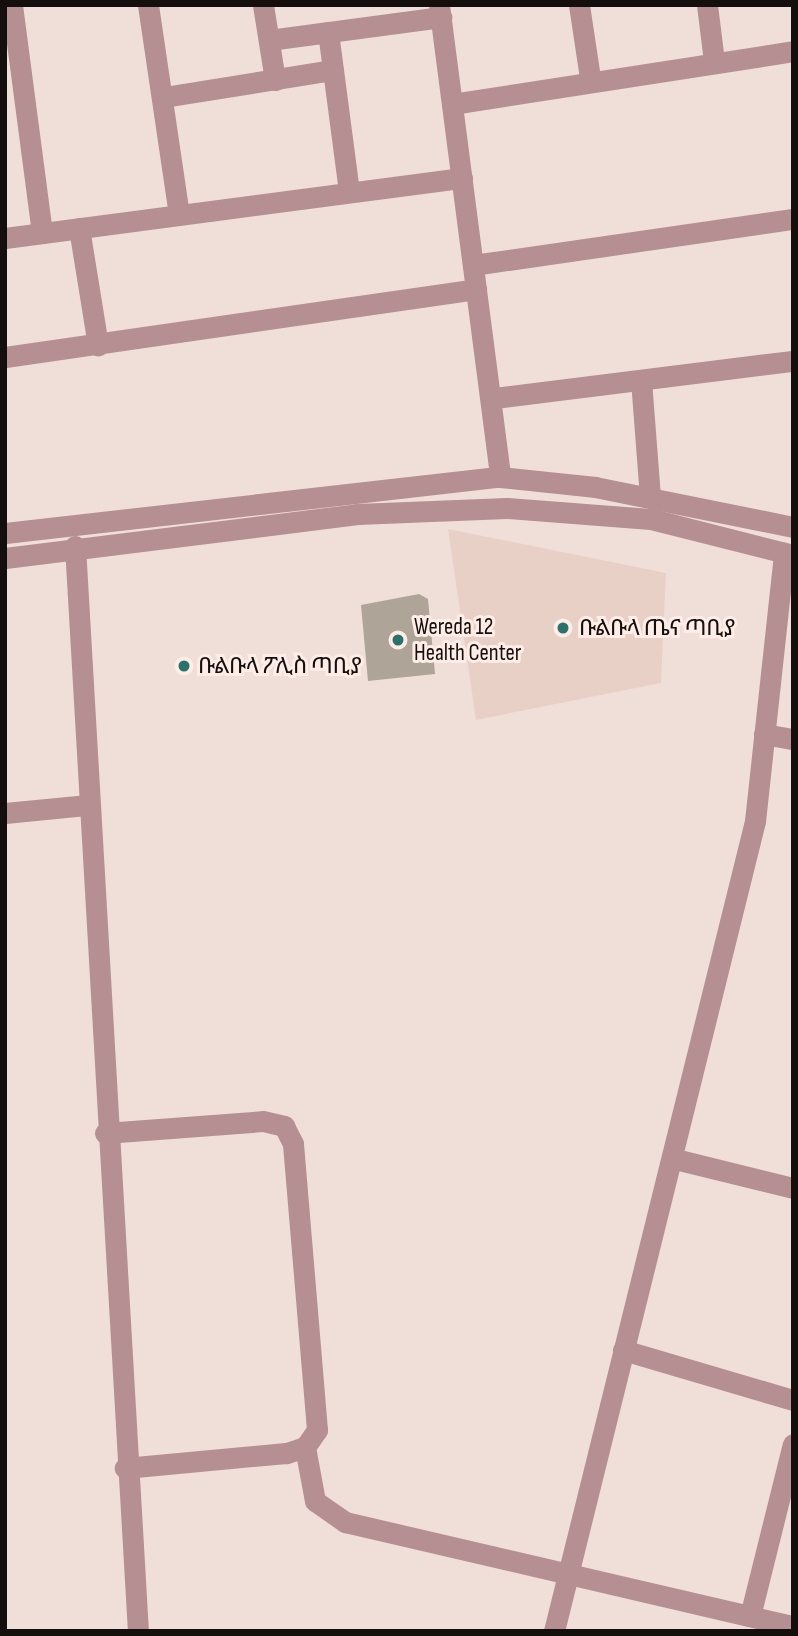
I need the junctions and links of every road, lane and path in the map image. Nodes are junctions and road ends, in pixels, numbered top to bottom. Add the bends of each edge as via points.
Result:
1 (12, 5) edge
2 (148, 5) edge
3 (263, 5) edge
4 (579, 5) edge
5 (707, 5) edge
6 (440, 11) edge
7 (328, 32) junction
8 (269, 40) junction
9 (793, 51) edge
10 (714, 61) junction
11 (333, 70) junction
12 (590, 78) junction
13 (275, 79) junction
14 (14, 93) edge
15 (164, 97) junction
16 (453, 103) junction
17 (462, 178) junction
18 (349, 192) junction
19 (179, 215) junction
20 (793, 219) edge
21 (79, 228) junction
22 (42, 233) junction
23 (5, 238) edge
24 (473, 265) junction
25 (476, 289) junction
26 (98, 345) junction
27 (5, 357) edge
28 (793, 361) edge
29 (641, 380) junction
30 (494, 398) junction
31 (500, 477) junction
32 (650, 498) junction
33 (793, 527) edge
34 (5, 533) edge
35 (75, 546) junction
36 (789, 554) edge
37 (5, 558) edge
38 (764, 734) junction
39 (793, 740) edge
40 (86, 805) junction
41 (5, 813) edge
42 (105, 1133) junction
43 (675, 1159) junction
44 (793, 1188) edge
45 (623, 1350) junction
46 (793, 1400) edge
47 (793, 1444) edge
48 (304, 1447) junction
49 (125, 1468) junction
50 (566, 1572) junction
51 (750, 1616) junction
52 (793, 1626) edge
53 (138, 1631) edge
54 (554, 1631) edge

1 - 14 street
2 - 15 street
3 - 8 street
4 - 12 street
5 - 10 street
6 - 7 street
6 - 16 street
7 - 8 street
7 - 11 street
8 - 13 street
9 - 10 street
10 - 12 street
11 - 13 street
11 - 18 street
12 - 16 street
13 - 15 street
14 - 22 street
15 - 19 street
16 - 17 street
17 - 18 street
17 - 24 street
18 - 19 street
19 - 21 street
20 - 24 street
21 - 22 street
21 - 26 street
22 - 23 street
24 - 25 street
25 - 26 street
25 - 30 street
26 - 27 street
28 - 29 street
29 - 30 street
29 - 32 street
30 - 31 street
31 - 32 street
31 - 34 street
32 - 33 street
35 - 36 street via 357,514 507,508 651,519
35 - 37 street
35 - 40 street
36 - 38 street
38 - 39 street
38 - 43 street via 755,821
40 - 41 street
40 - 42 street
42 - 48 street via 263,1121 284,1126 293,1144 317,1430
42 - 49 street
43 - 44 street
43 - 45 street
45 - 46 street
45 - 50 street
47 - 51 street
48 - 49 street
48 - 50 street via 314,1502 345,1522
49 - 53 street
50 - 51 street
50 - 54 street
51 - 52 street

